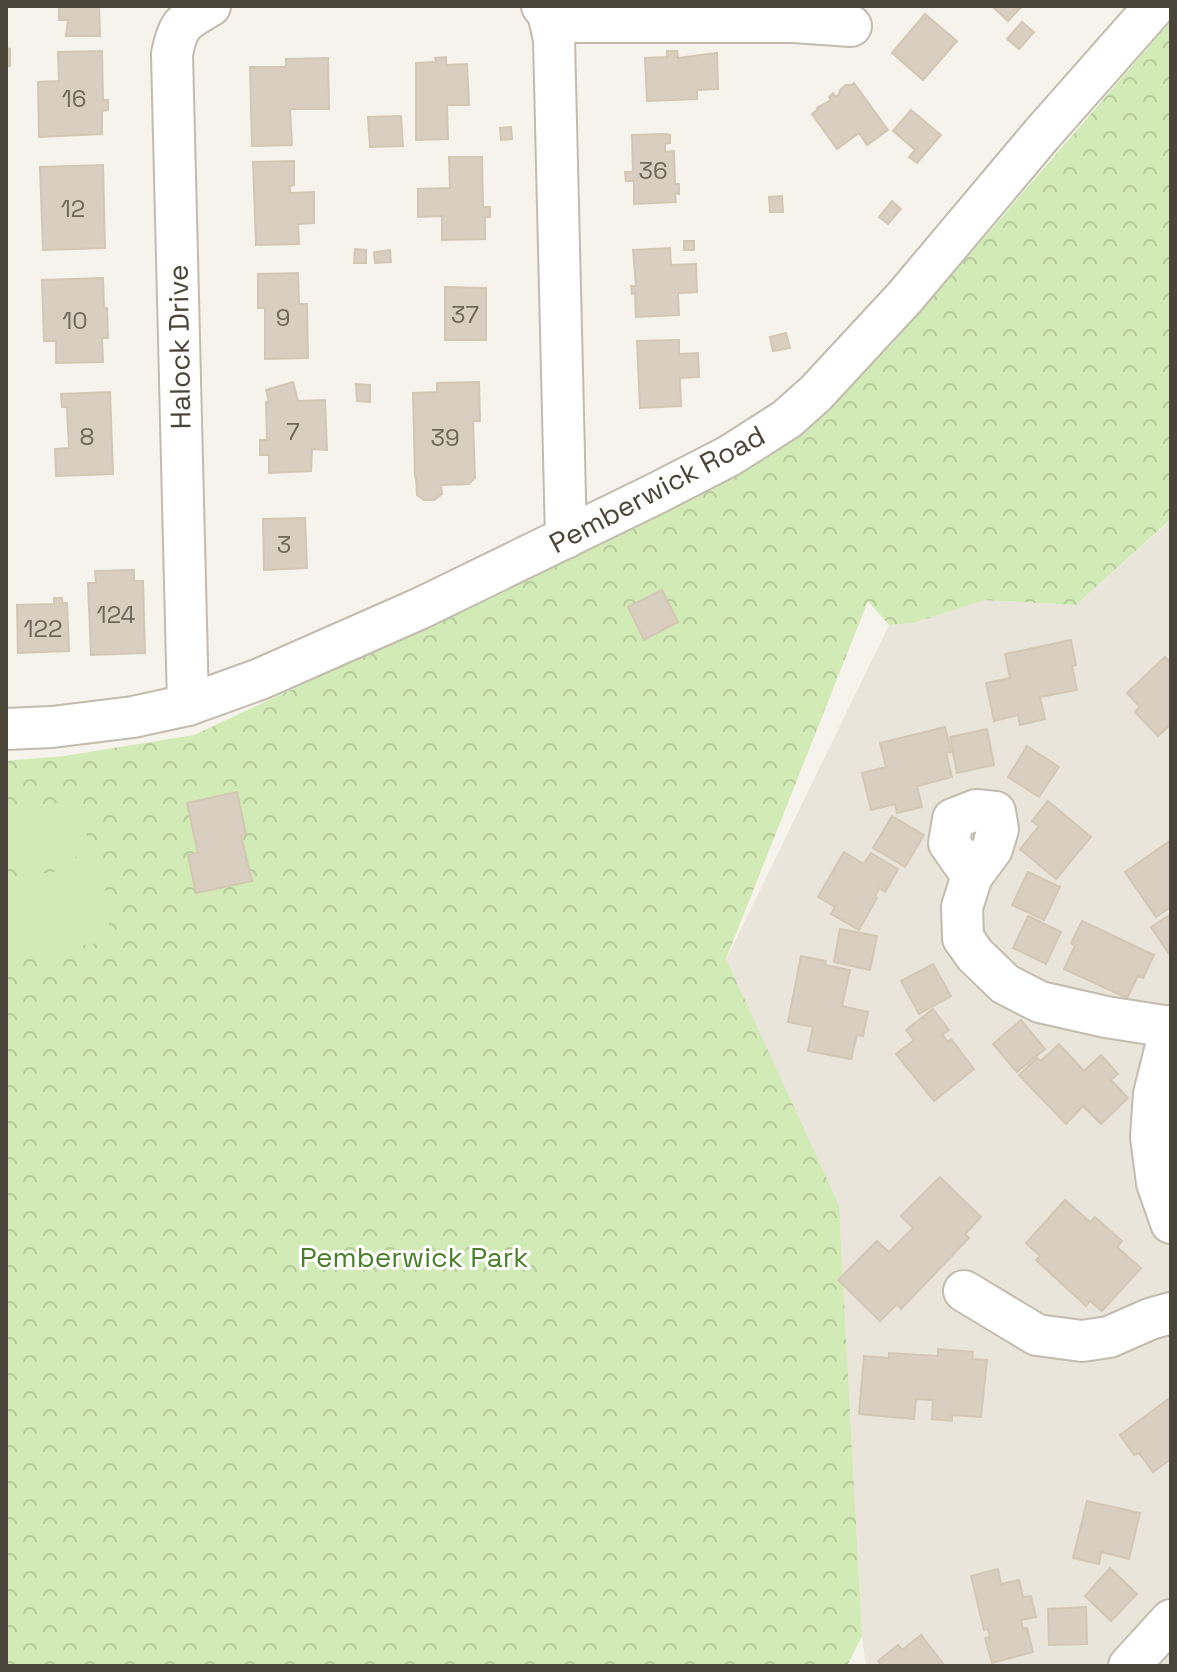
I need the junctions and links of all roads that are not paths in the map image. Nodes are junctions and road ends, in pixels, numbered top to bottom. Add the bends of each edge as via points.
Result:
1 (210, 6) edge
2 (1155, 6) edge
3 (546, 14) edge
4 (851, 26) dead end
5 (566, 538) junction
6 (188, 705) junction
7 (6, 729) edge
8 (972, 876) dead end
9 (1170, 1027) edge
10 (1171, 1223) edge
11 (964, 1291) dead end
12 (1171, 1313) edge
13 (1171, 1620) edge
14 (1129, 1666) edge

1 - 6 street, Halock Drive via 176,33 172,54
2 - 5 street, Pemberwick Road via 816,393 787,419 729,456
3 - 4 street
3 - 5 street via 554,40
5 - 6 street, Pemberwick Road via 421,608
6 - 7 street, Pemberwick Road via 133,717
8 - 9 street via 962,907 963,938 1005,984 1040,1002
9 - 10 street via 1154,1094 1151,1137 1157,1183
11 - 12 street via 1037,1335 1082,1341 1109,1337
13 - 14 street

